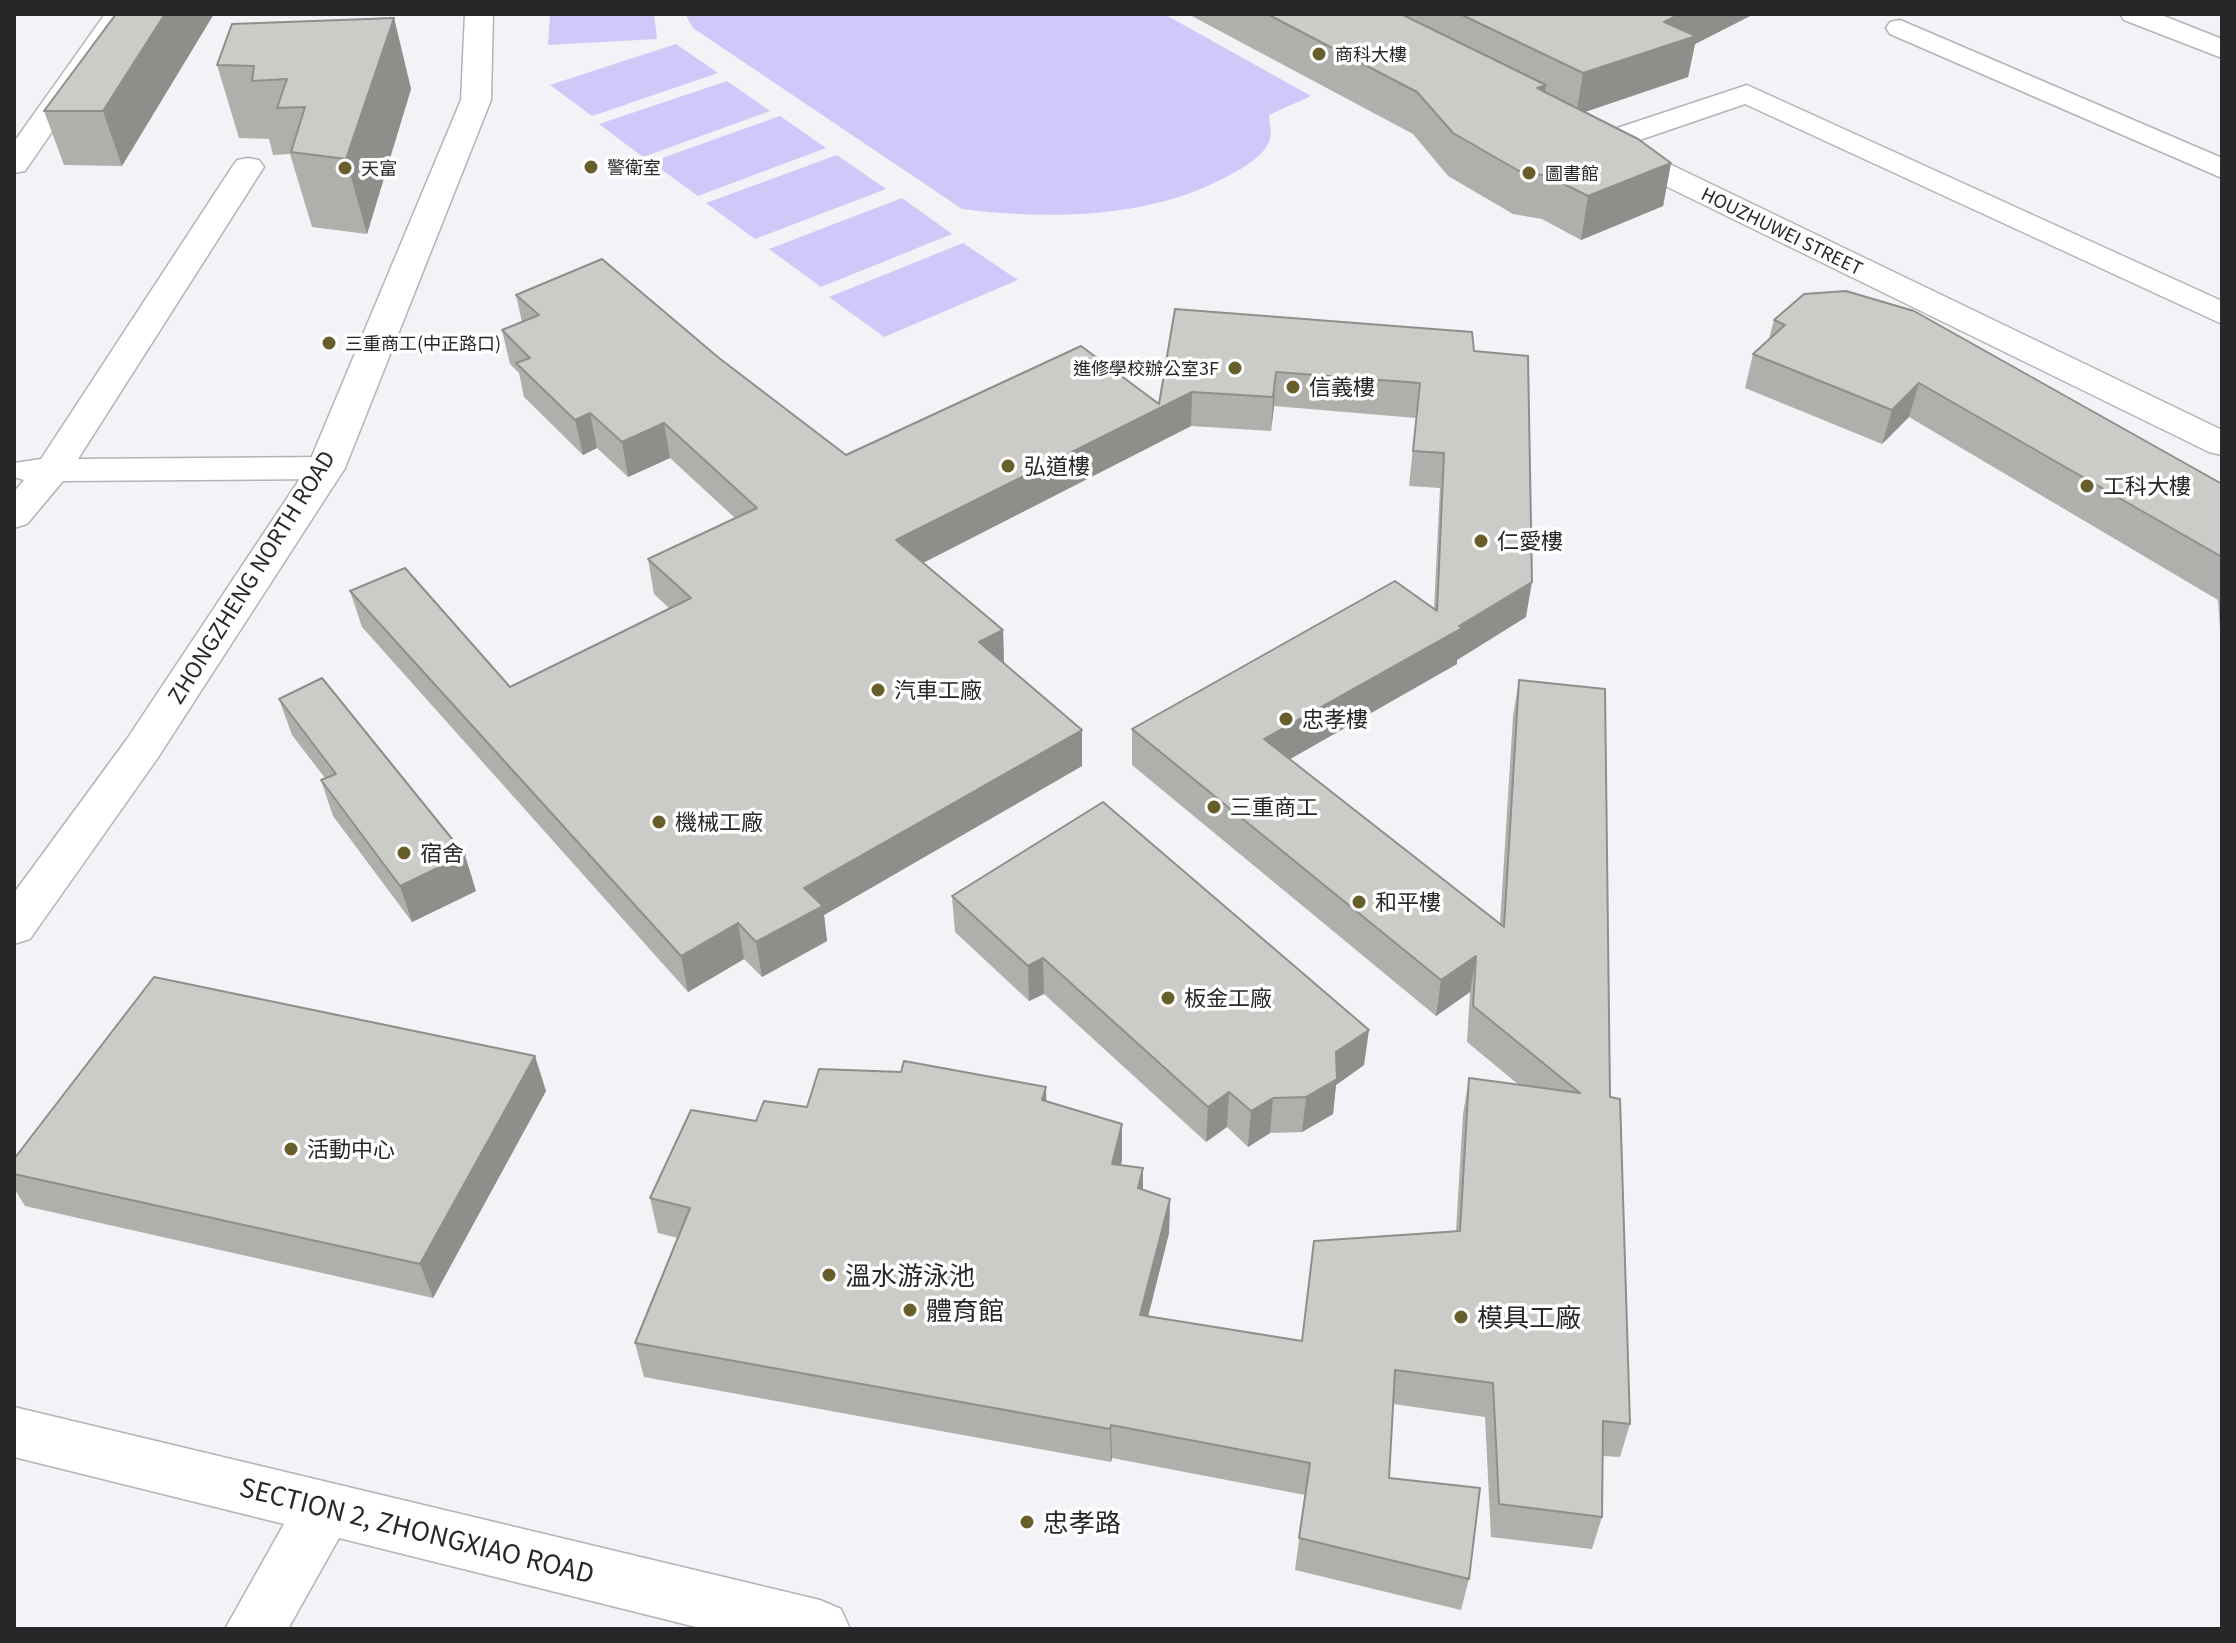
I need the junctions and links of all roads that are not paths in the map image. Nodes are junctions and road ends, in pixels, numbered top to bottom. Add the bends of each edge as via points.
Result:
1 (119, 14) edge
2 (479, 14) edge
3 (2134, 14) edge
4 (1900, 28) dead end
5 (2222, 49) edge
6 (14, 164) edge
7 (248, 167) dead end
8 (2222, 169) edge
9 (2222, 314) edge
10 (2222, 444) edge
11 (326, 468) junction
12 (14, 470) edge
13 (52, 470) junction
14 (14, 516) edge
15 (14, 927) edge
16 (14, 1432) edge
17 (326, 1507) junction
18 (255, 1629) edge
19 (820, 1629) edge

1 - 6 street
2 - 11 street, ZHONGZHENG NORTH ROAD via 476,100
3 - 5 street
4 - 8 street
7 - 13 street
9 - 10 street, HOUZHUWEI STREET via 1747,94 1586,136
11 - 13 street
11 - 15 street, ZHONGZHENG NORTH ROAD via 142,749
12 - 13 street
13 - 14 street
16 - 17 street, SECTION 2, ZHONGXIAO ROAD
17 - 18 street
17 - 19 street, SECTION 2, ZHONGXIAO ROAD

